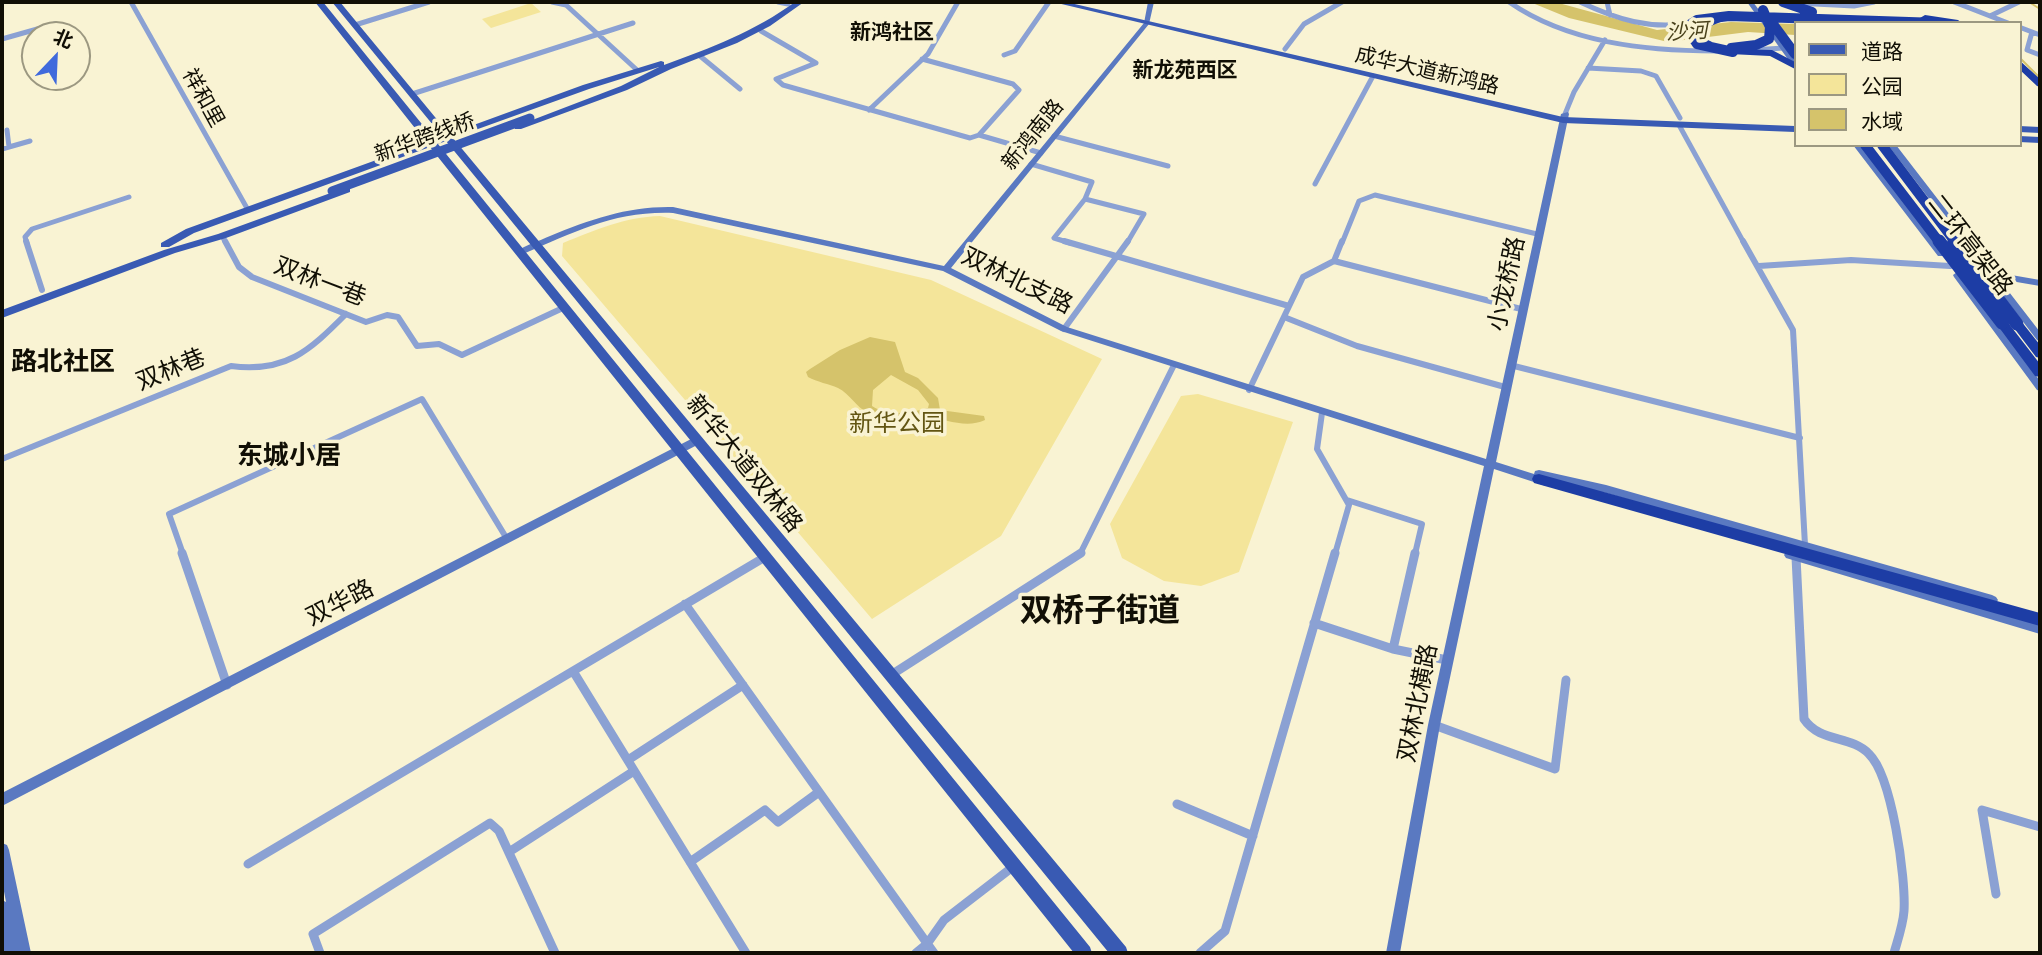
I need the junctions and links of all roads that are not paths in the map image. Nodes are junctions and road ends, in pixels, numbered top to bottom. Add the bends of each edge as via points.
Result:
1 (131, 2) edge
2 (319, 2) edge
3 (336, 2) edge
4 (429, 2) edge
5 (552, 2) edge
6 (800, 2) edge
7 (958, 2) edge
8 (1049, 2) edge
9 (1057, 2) edge
10 (1079, 2) edge
11 (1151, 2) edge
12 (1342, 2) edge
13 (1509, 2) edge
14 (1580, 2) edge
15 (1607, 2) edge
16 (1750, 2) edge
17 (1774, 2) edge
18 (1782, 2) edge
19 (1874, 2) edge
20 (1954, 2) edge
21 (2019, 2) edge
22 (569, 3) edge
23 (785, 3) edge
24 (1761, 12) edge
25 (1610, 15) junction
26 (1990, 16) junction
27 (1148, 21) junction
28 (1766, 21) edge
29 (1766, 21) edge
30 (1766, 21) edge
31 (1794, 21) edge
32 (1794, 21) edge
33 (1879, 21) edge
34 (1927, 21) edge
35 (2003, 21) edge
36 (1794, 22) edge
37 (633, 23) dead end
38 (355, 25) junction
39 (2021, 28) edge
40 (761, 31) junction
41 (2032, 32) junction
42 (21, 34) edge
43 (598, 35) junction
44 (2040, 35) edge
45 (2, 39) edge
46 (1605, 40) junction
47 (1784, 48) junction
48 (1286, 49) junction
49 (1794, 53) edge
50 (1004, 55) dead end
51 (2040, 55) edge
52 (700, 56) junction
53 (2021, 56) edge
54 (922, 59) junction
55 (1794, 63) edge
56 (1794, 64) edge
57 (666, 65) junction
58 (2021, 66) edge
59 (1588, 68) junction
60 (636, 70) junction
61 (2040, 75) edge
62 (1373, 76) junction
63 (2040, 85) edge
64 (740, 89) dead end
65 (412, 94) junction
66 (869, 110) junction
67 (1564, 117) junction
68 (1679, 121) junction
69 (1794, 121) edge
70 (2021, 129) edge
71 (6, 130) dead end
72 (1794, 130) edge
73 (2040, 130) edge
74 (979, 135) junction
75 (447, 136) junction
76 (1054, 136) junction
77 (2021, 139) edge
78 (2040, 140) edge
79 (30, 141) dead end
80 (432, 142) junction
81 (9, 147) junction
82 (1859, 147) edge
83 (1867, 147) edge
84 (1884, 147) edge
85 (1894, 147) edge
86 (2, 149) edge
87 (457, 149) junction
88 (1041, 153) junction
89 (442, 155) junction
90 (1031, 164) junction
91 (1168, 166) dead end
92 (1315, 184) dead end
93 (129, 197) dead end
94 (1085, 200) junction
95 (248, 210) junction
96 (1537, 234) junction
97 (222, 236) junction
98 (537, 245) junction
99 (167, 248) junction
100 (520, 252) junction
101 (1118, 257) junction
102 (1334, 261) junction
103 (1759, 266) junction
104 (1950, 266) junction
105 (946, 269) junction
106 (1994, 274) junction
107 (2040, 283) edge
108 (42, 290) junction
109 (2, 305) edge
110 (1289, 306) junction
111 (565, 307) junction
112 (1521, 309) junction
113 (2, 314) edge
114 (346, 314) junction
115 (1284, 317) junction
116 (1064, 329) junction
117 (2040, 338) edge
118 (2040, 354) edge
119 (1174, 365) junction
120 (1510, 365) junction
121 (2040, 373) edge
122 (1505, 387) junction
123 (2040, 388) edge
124 (1249, 390) junction
125 (1322, 414) junction
126 (1800, 438) junction
127 (697, 440) junction
128 (679, 449) junction
129 (2, 459) edge
130 (1489, 462) junction
131 (1539, 479) junction
132 (1346, 500) junction
133 (507, 539) junction
134 (1805, 545) junction
135 (765, 557) junction
136 (1796, 557) junction
137 (685, 604) junction
138 (2040, 614) edge
139 (2040, 620) edge
140 (1314, 623) junction
141 (2040, 629) edge
142 (1393, 649) junction
143 (1447, 660) junction
144 (573, 671) junction
145 (891, 676) junction
146 (1566, 680) dead end
147 (227, 685) junction
148 (743, 685) junction
149 (1434, 725) junction
150 (628, 760) junction
151 (634, 771) junction
152 (819, 792) junction
153 (2, 800) edge
154 (1177, 804) dead end
155 (2040, 827) edge
156 (1252, 835) junction
157 (2, 850) edge
158 (509, 852) junction
159 (690, 862) junction
160 (248, 864) dead end
161 (1014, 866) junction
162 (1996, 894) dead end
163 (2, 907) edge
164 (927, 944) junction
165 (12, 953) edge
166 (24, 953) edge
167 (320, 953) edge
168 (555, 953) edge
169 (746, 953) edge
170 (916, 953) edge
171 (934, 953) edge
172 (1084, 953) edge
173 (1120, 953) edge
174 (1200, 953) edge
175 (1393, 953) edge
176 (1894, 953) edge

1 - 95 street, 祥和里
2 - 80 main road, 新华大道双林路
3 - 38 main road, 新华大道双林路
4 - 38 street
5 - 22 street
6 - 40 main road
7 - 54 street
8 - 50 street via 1015,51
9 - 27 main road, 成华大道新鸿路
10 - 27 main road, 成华大道新鸿路
11 - 27 street
12 - 48 street via 1304,24
13 - 46 street via 1542,21
14 - 25 street
15 - 25 street
16 - 24 street
17 - 36 highway
18 - 19 street via 1854,6
18 - 32 street
18 - 34 highway, bridge via 1820,14
20 - 26 street
21 - 26 street
22 - 43 street
23 - 57 main road via 740,36
24 - 25 street via 1662,26
24 - 47 street, bridge
24 - 49 highway, bridge
26 - 35 street
27 - 48 main road, 成华大道新鸿路
27 - 62 main road, 成华大道新鸿路
27 - 76 street, 新鸿南路
28 - 29 highway, bridge via 1772,35 1765,43 1724,47 1696,34 1700,26 1721,21
30 - 31 highway, bridge
33 - 56 highway, bridge via 1729,16 1697,20 1686,27 1689,37 1703,46 1772,53
37 - 43 street
38 - 65 main road, 新华大道双林路
39 - 41 street
40 - 52 main road
40 - 66 street via 816,62 775,79 783,85
41 - 44 street
41 - 51 street via 2027,50
42 - 45 street
43 - 60 street
43 - 65 street
46 - 47 street via 1677,52
46 - 59 street
47 - 55 street
48 - 67 main road, 成华大道新鸿路
52 - 57 main road
52 - 64 street
53 - 61 highway
54 - 66 street
54 - 74 street via 1013,84 1019,90
57 - 60 main road
57 - 87 main road via 624,88
57 - 99 main road, 新华跨线桥, bridge
58 - 63 highway
59 - 67 street
59 - 68 street via 1656,76
60 - 75 main road
62 - 67 main road, 成华大道新鸿路
62 - 92 street
65 - 75 main road, 新华大道双林路
66 - 74 street via 970,138
67 - 68 main road, 成华大道新鸿路
67 - 96 street, 小龙桥路
68 - 69 main road, 成华大道新鸿路
68 - 72 main road, 成华大道新鸿路
68 - 103 street
70 - 73 main road
71 - 81 street
74 - 88 street
75 - 80 main road
75 - 87 main road, 新华大道双林路
76 - 88 street, 新鸿南路
76 - 91 street
77 - 78 main road
79 - 81 street
80 - 89 main road, 新华大道双林路
80 - 95 main road
81 - 86 street
82 - 104 street
83 - 121 highway, 二环高架路, bridge
84 - 118 highway, 二环高架路, bridge
85 - 106 street
87 - 89 main road
87 - 98 main road, 新华大道双林路
88 - 90 street, 新鸿南路
89 - 97 main road
89 - 100 main road, 新华大道双林路
90 - 94 street via 1092,182
90 - 105 street, 新鸿南路
93 - 108 street via 32,229 25,237
94 - 101 street via 1144,214
94 - 101 street via 1054,239
95 - 99 main road via 190,230
96 - 102 street via 1375,195 1359,201
96 - 112 street, 小龙桥路
97 - 99 main road
97 - 114 street, 双林一巷 via 239,267 252,277
98 - 100 street, 双林北支路
98 - 105 street, 双林北支路 via 619,212 643,208 673,210
98 - 127 main road, 新华大道双林路
99 - 108 main road
99 - 113 main road
100 - 111 main road, 新华大道双林路
101 - 110 street
101 - 116 street
102 - 110 street via 1303,276
102 - 112 street
103 - 104 street via 1851,260
103 - 126 street via 1793,330
104 - 106 street
104 - 123 street
105 - 116 street, 双林北支路
106 - 107 street
106 - 117 street
108 - 109 main road
110 - 115 street
111 - 114 street, 双林一巷 via 462,355 439,344 417,346 398,317 387,315 366,322
111 - 128 main road, 新华大道双林路
112 - 120 street, 小龙桥路
114 - 129 street, 双林巷 via 309,351 281,365 256,372 230,366
115 - 122 street via 1357,346
115 - 124 street
116 - 119 street, 双林北支路
119 - 124 street, 双林北支路
119 - 145 street via 1080,554
120 - 122 street, 小龙桥路
120 - 126 street
122 - 130 street, 小龙桥路
124 - 125 street, 双林北支路
125 - 130 street, 双林北支路
125 - 132 street via 1317,449
126 - 134 street
127 - 128 street, 双华路
127 - 145 main road, 新华大道双林路
128 - 133 street, 双华路
128 - 135 main road, 新华大道双林路
130 - 131 street
130 - 134 street via 1606,489
130 - 143 street, 双林北横路
131 - 136 street
131 - 139 highway
132 - 140 street via 1349,505
132 - 142 street via 1422,524
133 - 147 street, 双华路
133 - 147 street via 422,399 169,514
134 - 138 street
135 - 137 street
135 - 161 main road, 新华大道双林路
136 - 141 street
136 - 176 street via 1804,719 1816,733 1870,754 1886,787 1903,870 1904,909
137 - 144 street
137 - 148 street
140 - 142 street
140 - 156 street
142 - 143 street
143 - 149 street, 双林北横路
144 - 150 street
144 - 160 street
145 - 173 main road, 新华大道双林路
146 - 149 street via 1555,769
147 - 153 street, 双华路
148 - 150 street
148 - 152 street
149 - 175 street, 双林北横路
150 - 151 street
151 - 158 street
151 - 159 street
152 - 159 street via 778,822 765,810
152 - 164 street
154 - 156 street
155 - 162 street via 1982,810
156 - 174 street via 1225,931
157 - 166 street
158 - 167 street via 490,823 313,934
158 - 168 street
159 - 169 street
161 - 164 street via 944,920
161 - 172 main road, 新华大道双林路
163 - 165 street
164 - 170 street
164 - 171 street

